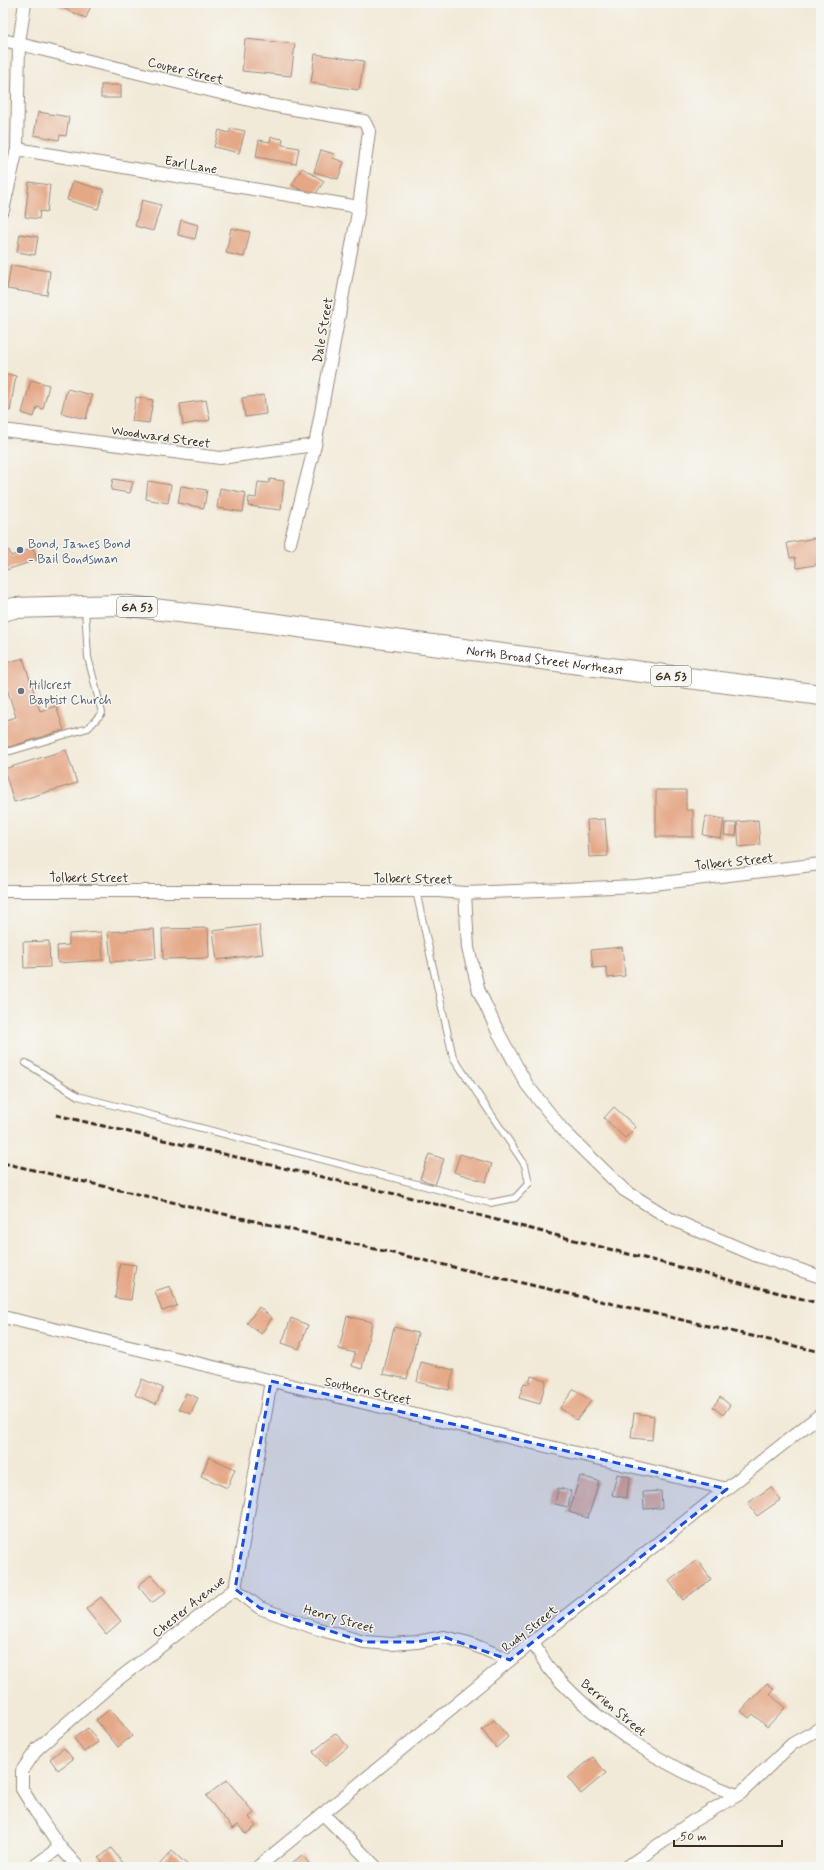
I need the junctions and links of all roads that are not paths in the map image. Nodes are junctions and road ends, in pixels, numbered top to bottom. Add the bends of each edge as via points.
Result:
1 (24, 3) edge
2 (3, 40) edge
3 (20, 43) junction
4 (364, 121) joint
5 (17, 148) junction
6 (359, 207) junction
7 (3, 210) edge
8 (3, 430) edge
9 (316, 445) junction
10 (290, 543) dead end
11 (85, 606) junction
12 (3, 611) edge
13 (821, 695) edge
14 (3, 751) edge
15 (821, 864) edge
16 (3, 891) edge
17 (416, 891) junction
18 (465, 893) junction
19 (26, 1063) dead end
20 (821, 1277) edge
21 (3, 1317) edge
22 (271, 1381) junction
23 (821, 1414) edge
24 (727, 1489) junction
25 (235, 1589) junction
26 (533, 1643) junction
27 (510, 1660) junction
28 (821, 1729) edge
29 (737, 1795) junction
30 (323, 1814) junction
31 (60, 1847) junction
32 (33, 1867) edge
33 (78, 1867) edge
34 (258, 1867) edge
35 (376, 1867) edge
36 (627, 1867) edge

1 - 3 street
2 - 3 street, Couper Street
3 - 4 street, Couper Street via 270,105
3 - 5 street
4 - 6 street, Dale Street via 369,131
5 - 6 street, Earl Lane
5 - 7 street
6 - 9 street, Dale Street
8 - 9 street, Woodward Street via 220,458
9 - 10 street, Dale Street
11 - 12 main road, GA 53 via 14,608
11 - 13 main road, North Broad Street Northeast / GA 53 via 120,605 270,623
11 - 14 lane via 88,657 102,713 88,728 11,751
15 - 18 street, Tolbert Street via 637,886
16 - 17 street, Tolbert Street
17 - 18 street, Tolbert Street
17 - 19 lane via 453,1057 525,1165 529,1183 515,1198 490,1203 78,1096
18 - 20 street via 468,948 479,992 527,1085 563,1130 624,1190 669,1218 755,1255
21 - 22 street, Southern Street
22 - 24 street, Southern Street
22 - 25 street, Chester Avenue
23 - 24 street, Rudy Street
24 - 26 street, Rudy Street
25 - 27 street, Henry Street via 260,1608 364,1642 392,1644 444,1637 469,1643
25 - 31 street, Chester Avenue via 112,1684 37,1749 22,1771 22,1789
26 - 27 street, Rudy Street
26 - 29 street, Berrien Street via 551,1670 633,1743 711,1786
27 - 30 street, Rudy Street
28 - 29 street via 792,1744
29 - 36 street via 693,1821
30 - 34 street, Rudy Street
30 - 35 street
31 - 32 street
31 - 33 street

